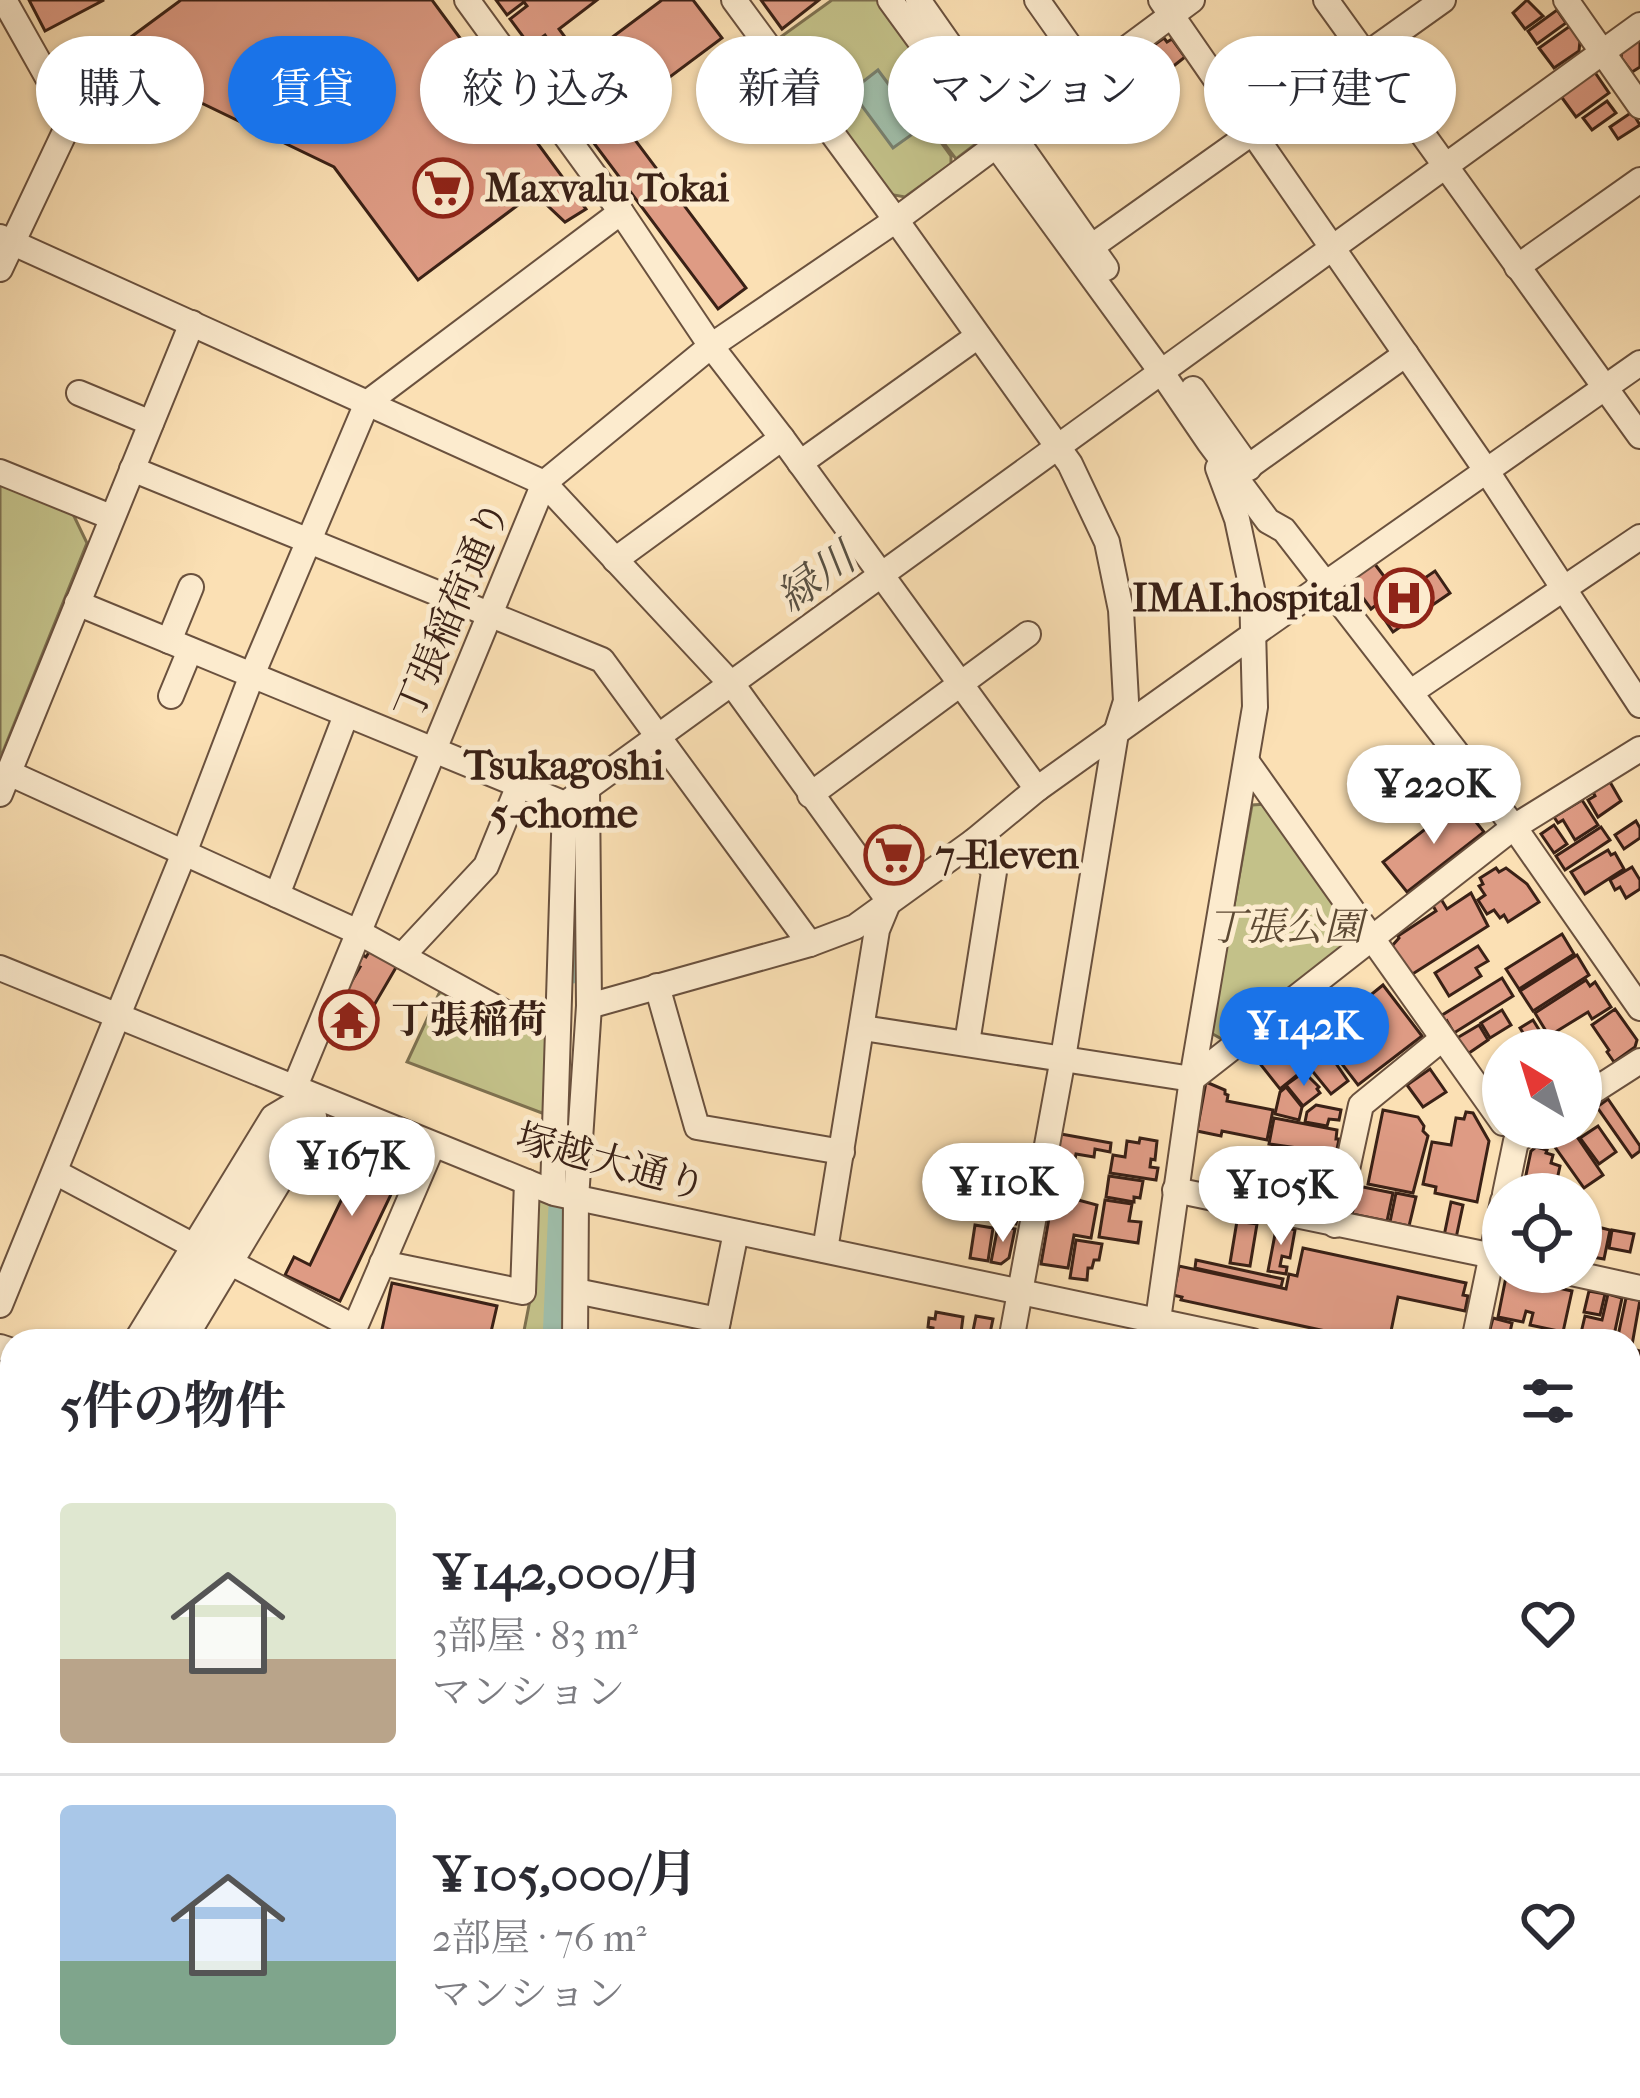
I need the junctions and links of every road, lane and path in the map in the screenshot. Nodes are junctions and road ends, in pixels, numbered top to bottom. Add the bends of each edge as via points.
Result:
1 (4, 0) edge
2 (467, 0) edge
3 (734, 0) edge
4 (890, 0) edge
5 (918, 0) edge
6 (1037, 0) edge
7 (1327, 0) edge
8 (1443, 0) edge
9 (1566, 0) edge
10 (1175, 5) edge
11 (1640, 26) edge
12 (919, 36) edge
13 (940, 36) edge
14 (1062, 36) edge
15 (1137, 36) edge
16 (1353, 36) edge
17 (1393, 36) edge
18 (1204, 52) edge
19 (1603, 53) junction
20 (1640, 106) edge
21 (999, 144) edge
22 (1007, 144) edge
23 (1007, 144) edge
24 (1236, 144) edge
25 (1261, 144) edge
26 (1429, 144) edge
27 (1444, 166) junction
28 (1640, 180) edge
29 (621, 212) junction
30 (896, 220) junction
31 (6, 240) edge
32 (1091, 247) junction
33 (1332, 247) junction
34 (1516, 267) junction
35 (0, 269) edge
36 (192, 323) junction
37 (978, 336) junction
38 (710, 346) junction
39 (1406, 354) junction
40 (1640, 363) edge
41 (1167, 371) junction
42 (1604, 389) junction
43 (79, 393) dead end
44 (367, 403) junction
45 (151, 423) junction
46 (1640, 436) edge
47 (782, 438) junction
48 (1209, 442) junction
49 (1063, 452) junction
50 (800, 463) junction
51 (1248, 467) junction
52 (132, 469) junction
53 (1486, 470) junction
54 (0, 472) edge
55 (544, 483) junction
56 (111, 517) junction
57 (1284, 530) junction
58 (1640, 537) edge
59 (308, 542) junction
60 (615, 560) junction
61 (886, 582) junction
62 (1325, 584) junction
63 (190, 587) dead end
64 (1566, 589) junction
65 (77, 604) junction
66 (489, 616) junction
67 (1028, 634) dead end
68 (1254, 634) junction
69 (179, 646) junction
70 (252, 676) junction
71 (960, 683) junction
72 (737, 692) junction
73 (1411, 692) junction
74 (171, 696) dead end
75 (1640, 705) edge
76 (346, 715) junction
77 (1116, 733) junction
78 (661, 742) junction
79 (1640, 749) edge
80 (433, 750) junction
81 (1247, 762) junction
82 (4, 784) edge
83 (519, 785) junction
84 (1036, 789) junction
85 (810, 795) junction
86 (582, 798) junction
87 (1514, 827) junction
88 (974, 841) junction
89 (184, 853) junction
90 (277, 895) junction
91 (889, 901) junction
92 (358, 932) junction
93 (1370, 939) junction
94 (810, 944) junction
95 (402, 956) junction
96 (0, 968) edge
97 (658, 986) junction
98 (589, 1006) junction
99 (1640, 1008) edge
100 (116, 1016) junction
101 (557, 1017) junction
102 (863, 1028) junction
103 (1442, 1039) junction
104 (967, 1043) junction
105 (1063, 1058) junction
106 (1640, 1061) edge
107 (1192, 1079) junction
108 (1602, 1085) edge
109 (1482, 1088) edge
110 (302, 1092) junction
111 (433, 1144) junction
112 (842, 1152) junction
113 (55, 1172) junction
114 (526, 1182) junction
115 (1175, 1190) junction
116 (565, 1196) junction
117 (1335, 1225) junction
118 (736, 1232) junction
119 (194, 1246) junction
120 (825, 1250) junction
121 (1482, 1254) edge
122 (231, 1263) junction
123 (382, 1263) junction
124 (1602, 1278) edge
125 (1639, 1284) edge
126 (1019, 1291) junction
127 (576, 1292) junction
128 (1487, 1293) edge
129 (0, 1305) edge
130 (143, 1329) edge
131 (167, 1329) edge
132 (190, 1329) edge
133 (343, 1329) edge
134 (353, 1329) edge
135 (575, 1329) edge
136 (712, 1329) edge
137 (716, 1329) edge
138 (1013, 1329) edge
139 (1150, 1329) edge
140 (1157, 1329) edge
141 (1477, 1329) edge

1 - 31 street via 71,118
2 - 29 street
3 - 30 street
4 - 12 street
5 - 13 street
6 - 14 street
7 - 16 street
8 - 17 street
9 - 19 street
10 - 15 street, 丁張稲荷通り
10 - 18 street
11 - 19 street
19 - 20 street
19 - 27 street
21 - 30 street, 丁張稲荷通り
22 - 32 street
23 - 41 street
24 - 32 street
25 - 33 street
26 - 27 street
27 - 33 street
27 - 34 street
28 - 34 street
29 - 38 street
29 - 44 street
30 - 37 street
30 - 38 street, 丁張稲荷通り
31 - 35 street
31 - 36 street
32 - 41 street
33 - 39 street
33 - 41 street
34 - 42 street
36 - 44 street
36 - 45 street
37 - 49 street
37 - 50 street
38 - 47 street
38 - 55 street, 丁張稲荷通り
39 - 51 street
39 - 53 street
40 - 42 street
41 - 48 street
41 - 49 street
41 - 51 street
42 - 46 street
42 - 53 street
43 - 45 street
44 - 55 street
44 - 59 street
45 - 52 street
47 - 50 street
47 - 60 street
48 - 57 street via 1268,521
48 - 68 street via 1237,519
49 - 61 street
49 - 77 street via 1107,542 1121,610 1126,701
50 - 61 street
51 - 57 street via 1277,505
52 - 56 street
52 - 59 street
53 - 62 street
53 - 64 street
54 - 56 street
55 - 60 street
55 - 66 street, 丁張稲荷通り
56 - 65 street
57 - 62 street
58 - 64 street
59 - 66 street
59 - 70 street
60 - 72 street
61 - 71 street
61 - 72 street
62 - 68 street
62 - 73 street
63 - 69 street
64 - 73 street
64 - 75 street
65 - 69 street
65 - 82 street
66 - 78 street via 602,660
66 - 80 street, 丁張稲荷通り
67 - 71 street
68 - 77 street
68 - 81 street
69 - 70 street
69 - 74 street
70 - 76 street
70 - 89 street
71 - 84 street
71 - 85 street
72 - 78 street
72 - 85 street
73 - 87 street
76 - 80 street
76 - 90 street
77 - 84 street
77 - 105 street
78 - 86 street
78 - 94 street
79 - 87 street
80 - 83 street
80 - 92 street, 丁張稲荷通り
81 - 93 street
81 - 107 street
82 - 89 street
83 - 86 street
83 - 95 street via 486,866
84 - 88 street
85 - 91 street
86 - 98 street
86 - 101 street
87 - 93 street
87 - 99 street
88 - 91 street
88 - 104 street via 994,872
89 - 90 street
89 - 100 street
90 - 92 street
91 - 94 street via 855,927
91 - 102 street
92 - 95 street
92 - 110 street, 丁張稲荷通り
93 - 103 street
93 - 107 street
94 - 97 street
95 - 101 street via 509,1015
96 - 100 street, 塚越大通り
97 - 98 street
97 - 112 street via 697,1127
98 - 116 street
100 - 110 street, 塚越大通り
100 - 113 street
101 - 116 street
102 - 104 street
102 - 112 street
103 - 109 street
103 - 117 street via 1361,1105
104 - 105 street
105 - 107 street
105 - 126 street
106 - 108 street
107 - 115 street
110 - 111 street, 塚越大通り
110 - 119 street via 273,1117
110 - 122 street via 315,1122
110 - 131 street via 295,1120
111 - 114 street, 塚越大通り
111 - 123 street
112 - 120 street
113 - 119 street
113 - 129 street
114 - 116 street, 塚越大通り
114 - 123 street via 523,1292
115 - 117 street
115 - 140 street
116 - 118 street, 塚越大通り
116 - 127 street
117 - 121 street
118 - 120 street, 塚越大通り
118 - 137 street
119 - 130 street
120 - 126 street, 塚越大通り
122 - 132 street
122 - 133 street
123 - 134 street
124 - 125 street
126 - 138 street
126 - 139 street, 塚越大通り
127 - 135 street
127 - 136 street
128 - 141 street

